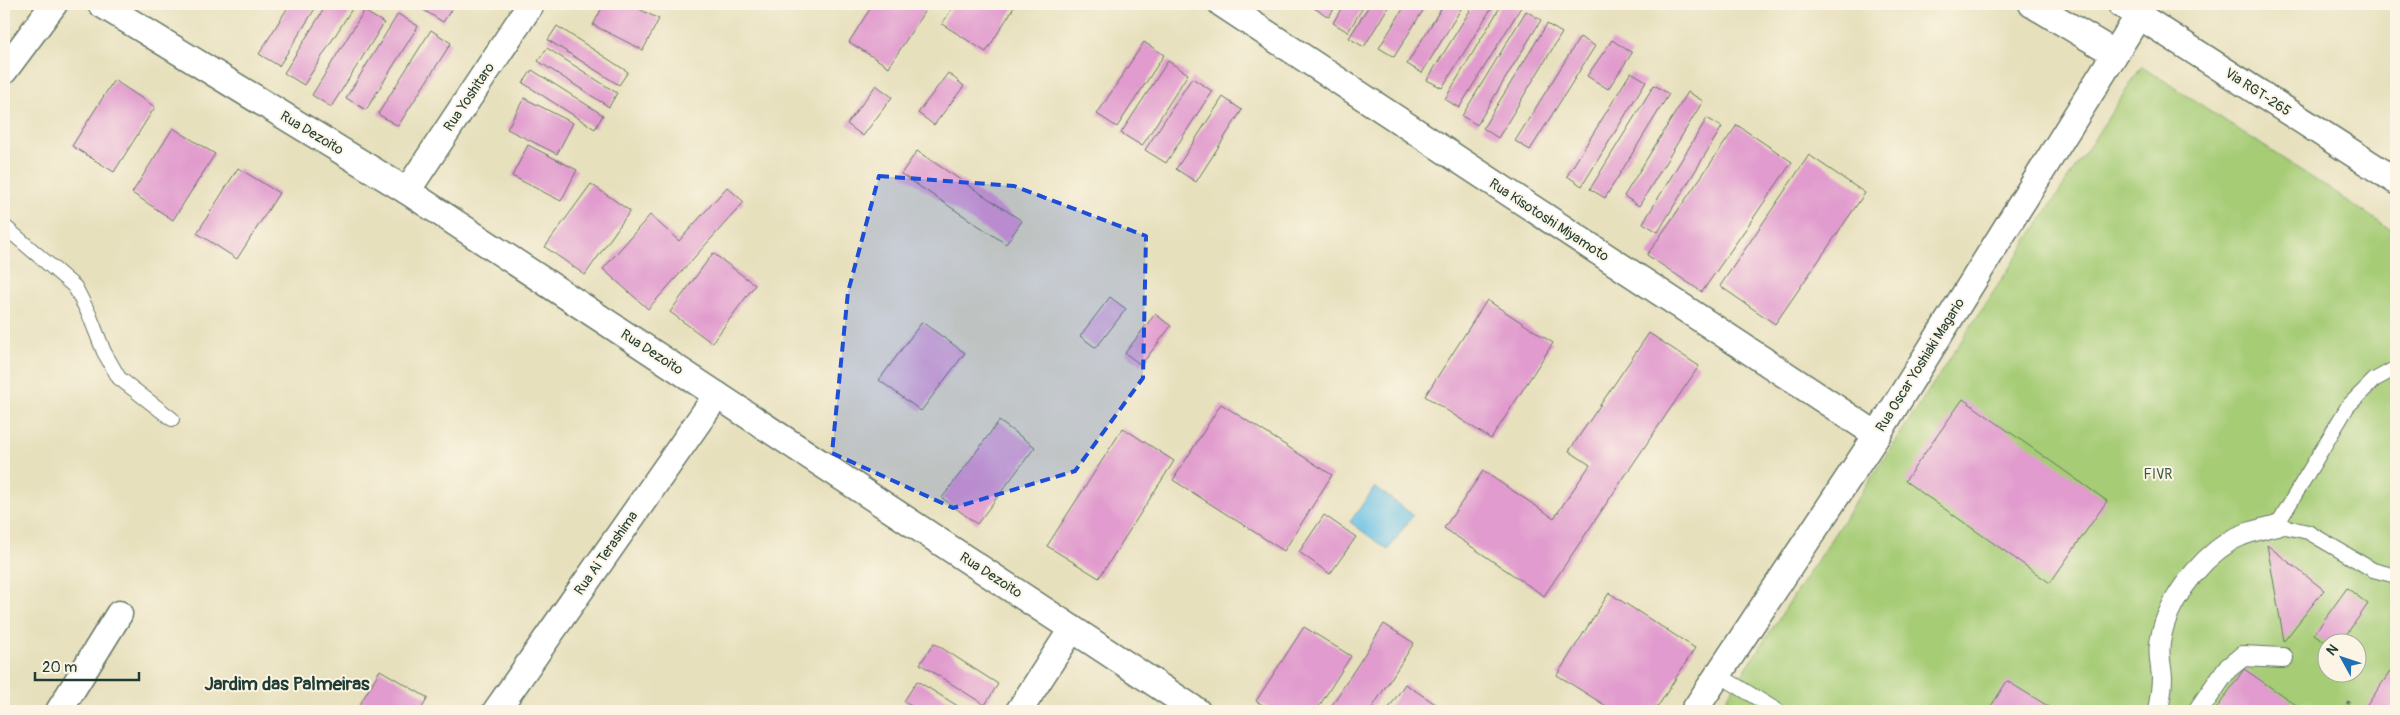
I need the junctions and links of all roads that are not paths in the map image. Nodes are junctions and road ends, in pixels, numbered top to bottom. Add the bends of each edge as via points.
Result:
1 (54, 4) edge
2 (101, 4) edge
3 (531, 4) edge
4 (1222, 4) edge
5 (2032, 4) edge
6 (2130, 9) edge
7 (2114, 52) junction
8 (4, 71) edge
9 (2396, 181) edge
10 (407, 190) junction
11 (4, 226) edge
12 (2396, 368) edge
13 (717, 395) junction
14 (172, 419) dead end
15 (1877, 435) junction
16 (2277, 525) junction
17 (2396, 576) edge
18 (119, 614) dead end
19 (1072, 629) junction
20 (2282, 658) dead end
21 (1719, 675) junction
22 (59, 711) edge
23 (496, 711) edge
24 (1019, 711) edge
25 (1197, 711) edge
26 (1694, 711) edge
27 (1778, 711) edge
28 (2158, 711) edge
29 (2198, 711) edge

1 - 8 street
2 - 10 street, Rua Dezoito
3 - 10 street, Rua Yoshitaro
4 - 15 street, Rua Kisotoshi Miyamoto
5 - 7 street
6 - 7 street, Rua Oscar Yoshiaki Magario
6 - 9 street, Via RGT-265
7 - 15 street, Rua Oscar Yoshiaki Magario
10 - 13 street, Rua Dezoito
11 - 14 lane via 75,287 119,378
12 - 16 lane via 2374,380 2348,406
13 - 19 street, Rua Dezoito
13 - 23 street, Rua Ai Terashima
15 - 21 street, Rua Oscar Yoshiaki Magario
16 - 17 lane via 2308,532 2372,570
16 - 28 street via 2230,542 2200,567 2180,592 2160,640 2162,678
18 - 22 street
19 - 24 street
19 - 25 street, Rua Dezoito
20 - 29 street via 2243,656 2227,669
21 - 26 street, Rua Oscar Yoshiaki Magario
21 - 27 lane

